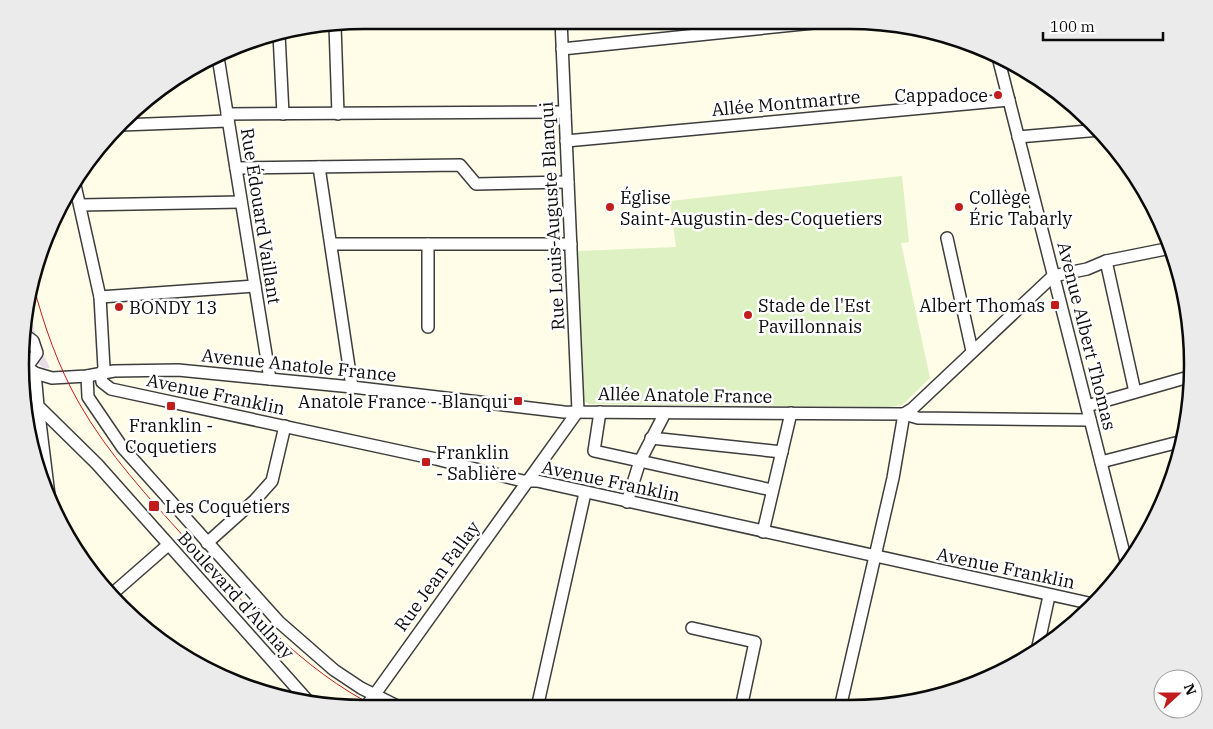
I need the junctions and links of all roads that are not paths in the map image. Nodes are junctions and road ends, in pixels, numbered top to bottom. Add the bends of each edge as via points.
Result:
1 (561, 29) edge
2 (725, 29) edge
3 (335, 30) edge
4 (280, 39) edge
5 (562, 49) junction
6 (219, 62) edge
7 (1000, 65) edge
8 (1009, 100) junction
9 (565, 112) junction
10 (284, 114) junction
11 (338, 114) junction
12 (228, 118) junction
13 (130, 124) edge
14 (1090, 131) edge
15 (1018, 137) junction
16 (566, 141) junction
17 (319, 167) junction
18 (236, 168) junction
19 (568, 182) junction
20 (77, 192) edge
21 (242, 202) junction
22 (80, 205) junction
23 (947, 238) dead end
24 (331, 244) junction
25 (428, 244) junction
26 (571, 244) junction
27 (1164, 250) edge
28 (1106, 261) junction
29 (1053, 276) junction
30 (255, 286) junction
31 (100, 297) junction
32 (428, 327) dead end
33 (30, 338) edge
34 (972, 351) junction
35 (29, 365) edge
36 (29, 367) edge
37 (29, 371) edge
38 (101, 375) junction
39 (87, 376) junction
40 (1184, 378) edge
41 (270, 379) junction
42 (352, 387) junction
43 (1135, 392) junction
44 (38, 406) junction
45 (1087, 406) junction
46 (578, 411) junction
47 (600, 412) junction
48 (665, 413) junction
49 (791, 413) junction
50 (904, 414) junction
51 (1090, 420) junction
52 (285, 426) junction
53 (651, 438) junction
54 (1175, 444) edge
55 (782, 452) junction
56 (640, 461) junction
57 (1101, 462) junction
58 (46, 468) edge
59 (529, 481) junction
60 (772, 490) junction
61 (585, 493) junction
62 (627, 502) junction
63 (763, 532) junction
64 (207, 543) junction
65 (168, 545) junction
66 (875, 556) junction
67 (1125, 556) edge
68 (116, 590) edge
69 (1049, 596) junction
70 (1085, 603) edge
71 (692, 628) dead end
72 (1039, 641) edge
73 (301, 694) edge
74 (374, 694) junction
75 (370, 700) edge
76 (386, 700) edge
77 (539, 700) edge
78 (743, 700) edge
79 (842, 700) edge

1 - 5 street, Rue Louis-Auguste Blanqui
2 - 5 street
3 - 11 street
4 - 10 street
5 - 9 street, Rue Louis-Auguste Blanqui
6 - 12 street, Rue Édouard Vaillant
7 - 8 street, Avenue Albert Thomas
8 - 15 street, Avenue Albert Thomas
8 - 16 street, Allée Montmartre
9 - 11 street
9 - 16 street, Rue Louis-Auguste Blanqui
10 - 11 street
10 - 12 street
12 - 13 street
12 - 18 street, Rue Édouard Vaillant
14 - 15 street
15 - 29 street, Avenue Albert Thomas
16 - 19 street, Rue Louis-Auguste Blanqui
17 - 18 street
17 - 19 street via 460,165 476,184
17 - 24 street
18 - 21 street, Rue Édouard Vaillant
19 - 26 street, Rue Louis-Auguste Blanqui
20 - 22 street
21 - 22 street
21 - 30 street, Rue Édouard Vaillant
22 - 31 street
23 - 34 street
24 - 25 street
24 - 42 street
25 - 26 street
25 - 32 street
26 - 46 street, Rue Louis-Auguste Blanqui
27 - 28 street
28 - 29 street via 1087,269
28 - 43 street
29 - 34 street
29 - 45 street, Avenue Albert Thomas
30 - 31 street
30 - 41 street, Rue Édouard Vaillant
31 - 38 street via 104,368
33 - 35 street via 37,353
34 - 50 street via 912,410
36 - 39 street, Avenue Anatole France via 52,378
37 - 44 street
38 - 39 street, Avenue Anatole France
38 - 41 street, Avenue Anatole France via 114,371 178,370
38 - 52 street, Avenue Franklin via 102,382 111,389
39 - 64 street, Boulevard d'Aulnay via 88,397 122,447
40 - 43 street
41 - 42 street, Avenue Anatole France
42 - 46 street, Avenue Anatole France
43 - 45 street
44 - 58 street
44 - 65 street, Boulevard d'Aulnay via 96,464
45 - 51 street, Avenue Albert Thomas
46 - 47 street, Allée Anatole France
46 - 59 street, Rue Jean Fallay
47 - 48 street, Allée Anatole France
47 - 56 street via 594,452
48 - 49 street, Allée Anatole France
48 - 53 street
49 - 50 street, Allée Anatole France
49 - 55 street
50 - 51 street, Allée Anatole France via 918,418
50 - 66 street
51 - 57 street, Avenue Albert Thomas
52 - 59 street, Avenue Franklin
52 - 64 street via 272,481
53 - 55 street
53 - 56 street
54 - 57 street
55 - 60 street
56 - 60 street
56 - 62 street
57 - 67 street, Avenue Albert Thomas
59 - 61 street, Avenue Franklin
59 - 74 street, Rue Jean Fallay
60 - 63 street
61 - 62 street, Avenue Franklin
61 - 77 street
62 - 63 street, Avenue Franklin
63 - 66 street, Avenue Franklin
64 - 74 street, Boulevard d'Aulnay via 279,622 334,670
65 - 68 street
65 - 73 street, Boulevard d'Aulnay
66 - 69 street, Avenue Franklin
66 - 79 street
69 - 70 street, Avenue Franklin
69 - 72 street
71 - 78 street via 755,642
74 - 75 street, Rue Jean Fallay
74 - 76 street, Boulevard d'Aulnay

